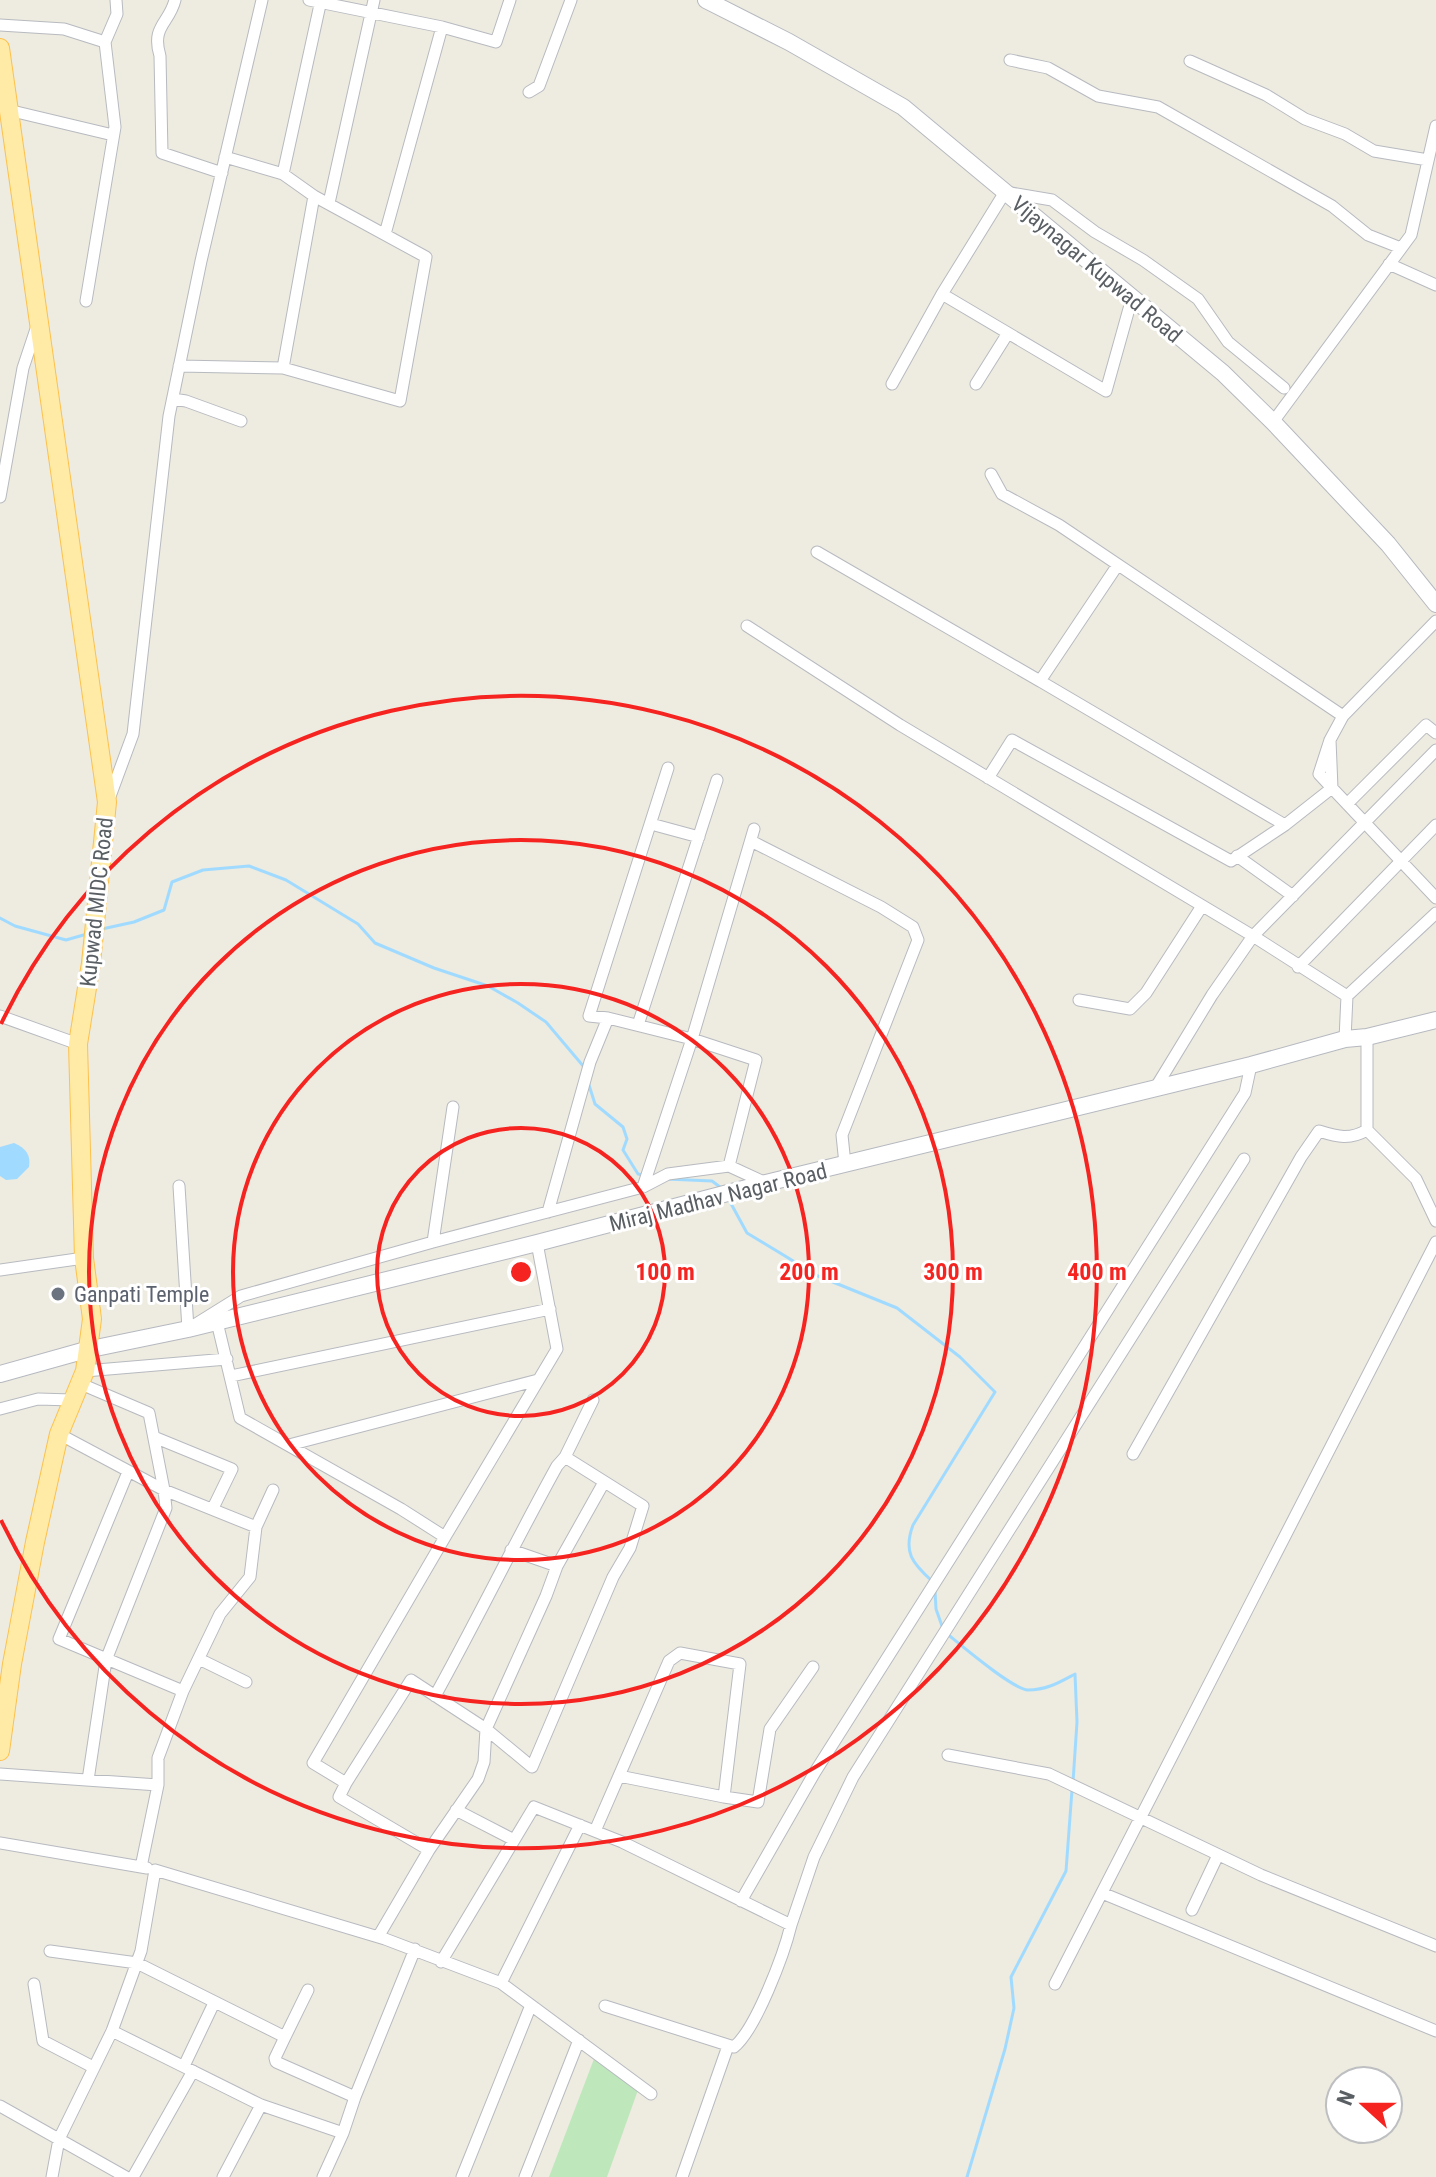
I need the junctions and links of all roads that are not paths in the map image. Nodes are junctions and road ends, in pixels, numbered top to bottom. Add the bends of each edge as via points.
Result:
1 (116, 0) edge
2 (175, 0) edge
3 (262, 0) edge
4 (374, 0) edge
5 (510, 0) edge
6 (571, 0) edge
7 (706, 0) edge
8 (317, 1) edge
9 (371, 13) junction
10 (0, 25) edge
11 (442, 27) junction
12 (105, 42) junction
13 (0, 48) edge
14 (1010, 60) dead end
15 (1190, 61) dead end
16 (1, 70) edge
17 (529, 92) dead end
18 (9, 114) junction
19 (1436, 126) edge
20 (113, 135) junction
21 (0, 140) edge
22 (225, 157) junction
23 (1428, 160) junction
24 (222, 173) junction
25 (283, 174) junction
26 (1005, 192) junction
27 (314, 196) junction
28 (329, 203) junction
29 (385, 234) junction
30 (1401, 248) junction
31 (1389, 264) junction
32 (1436, 285) edge
33 (942, 294) junction
34 (1132, 298) junction
35 (86, 301) dead end
36 (40, 318) junction
37 (1008, 333) junction
38 (179, 366) junction
39 (283, 368) junction
40 (892, 384) dead end
41 (976, 384) dead end
42 (1284, 388) dead end
43 (173, 399) junction
44 (241, 421) dead end
45 (1273, 422) junction
46 (991, 474) dead end
47 (0, 497) edge
48 (817, 552) dead end
49 (1117, 566) junction
50 (1436, 604) edge
51 (1436, 621) edge
52 (747, 626) dead end
53 (1040, 681) junction
54 (1343, 716) junction
55 (1436, 733) edge
56 (1436, 750) edge
57 (668, 768) dead end
58 (988, 778) junction
59 (717, 780) dead end
60 (1332, 788) junction
61 (107, 802) junction
62 (1347, 804) junction
63 (1363, 823) junction
64 (651, 824) junction
65 (1285, 825) junction
66 (1436, 825) edge
67 (699, 837) junction
68 (1237, 856) junction
69 (1399, 861) junction
70 (1293, 896) junction
71 (1436, 898) edge
72 (1202, 906) junction
73 (1436, 913) edge
74 (1253, 936) junction
75 (1298, 967) junction
76 (1347, 996) junction
77 (1079, 1000) dead end
78 (0, 1016) edge
79 (608, 1018) junction
80 (1436, 1020) edge
81 (638, 1025) junction
82 (1367, 1037) junction
83 (692, 1039) junction
84 (1345, 1039) junction
85 (78, 1044) junction
86 (1251, 1065) junction
87 (1156, 1087) junction
88 (453, 1107) dead end
89 (1367, 1130) junction
90 (1244, 1159) dead end
91 (845, 1164) junction
92 (729, 1166) junction
93 (766, 1183) junction
94 (179, 1186) dead end
95 (643, 1187) junction
96 (548, 1212) junction
97 (1436, 1221) edge
98 (433, 1242) junction
99 (1436, 1242) edge
100 (537, 1243) junction
101 (84, 1258) junction
102 (0, 1270) edge
103 (550, 1309) junction
104 (217, 1322) junction
105 (188, 1329) junction
106 (86, 1350) junction
107 (227, 1359) junction
108 (0, 1374) edge
109 (231, 1376) junction
110 (538, 1380) junction
111 (79, 1385) junction
112 (593, 1400) dead end
113 (0, 1409) edge
114 (59, 1434) junction
115 (154, 1437) junction
116 (289, 1445) junction
117 (1133, 1454) dead end
118 (565, 1457) junction
119 (128, 1472) junction
120 (603, 1484) junction
121 (164, 1490) junction
122 (273, 1490) dead end
123 (213, 1508) junction
124 (256, 1527) junction
125 (445, 1537) junction
126 (511, 1550) junction
127 (557, 1566) junction
128 (199, 1659) junction
129 (106, 1660) junction
130 (6, 1664) edge
131 (813, 1667) dead end
132 (246, 1682) dead end
133 (183, 1691) junction
134 (435, 1696) junction
135 (486, 1729) junction
136 (1, 1739) edge
137 (948, 1755) dead end
138 (0, 1774) edge
139 (619, 1776) junction
140 (88, 1780) junction
141 (346, 1783) junction
142 (158, 1785) junction
143 (724, 1797) junction
144 (456, 1810) junction
145 (1141, 1820) junction
146 (580, 1825) junction
147 (595, 1831) junction
148 (514, 1840) junction
149 (0, 1843) edge
150 (429, 1850) junction
151 (1218, 1855) junction
152 (141, 1867) junction
153 (155, 1870) junction
154 (1102, 1893) junction
155 (741, 1901) junction
156 (1192, 1910) dead end
157 (791, 1925) junction
158 (378, 1937) junction
159 (1436, 1946) edge
160 (415, 1949) junction
161 (50, 1951) dead end
162 (441, 1962) junction
163 (137, 1963) junction
164 (501, 1983) junction
165 (34, 1984) dead end
166 (1055, 1984) dead end
167 (308, 1990) dead end
168 (214, 2003) junction
169 (531, 2005) junction
170 (605, 2006) dead end
171 (112, 2031) junction
172 (1436, 2031) edge
173 (285, 2037) junction
174 (579, 2040) junction
175 (728, 2046) junction
176 (93, 2067) junction
177 (188, 2068) junction
178 (651, 2094) dead end
179 (355, 2097) junction
180 (261, 2105) junction
181 (0, 2106) edge
182 (343, 2133) junction
183 (59, 2139) junction
184 (52, 2177) edge
185 (126, 2177) edge
186 (133, 2177) edge
187 (223, 2177) edge
188 (323, 2177) edge
189 (462, 2177) edge
190 (525, 2177) edge
191 (682, 2177) edge

1 - 12 street via 117,14
2 - 24 street via 159,27 157,45 162,153
3 - 22 street
4 - 9 street
5 - 11 street via 496,42
6 - 17 street via 539,86
7 - 26 street, Vijaynagar Kupwad Road via 903,107
8 - 9 street
8 - 25 street
9 - 11 street
9 - 28 street
10 - 12 street via 64,29
11 - 29 street
12 - 20 street
13 - 16 main road, Kupwad MIDC Road
14 - 30 street via 1048,68 1098,96 1158,107 1332,206 1368,235
15 - 23 street via 1374,151
16 - 18 main road, Kupwad MIDC Road
18 - 20 street
18 - 21 street
18 - 36 main road, Kupwad MIDC Road
19 - 23 street
20 - 35 street
22 - 24 street
22 - 25 street
23 - 30 street via 1411,235
24 - 38 street
25 - 27 street
26 - 33 street
26 - 34 street, Vijaynagar Kupwad Road
26 - 42 street via 1052,200 1143,260 1198,299 1228,342
27 - 28 street
27 - 39 street
28 - 29 street
29 - 39 street via 426,257 400,401
30 - 31 street
31 - 32 street
31 - 45 street
33 - 37 street
33 - 40 street
34 - 37 street via 1106,391
34 - 45 street, Vijaynagar Kupwad Road
36 - 47 street via 23,368
36 - 61 main road, Kupwad MIDC Road
37 - 41 street
38 - 39 street
38 - 43 street
43 - 44 street
43 - 61 street via 133,734
45 - 50 street, Vijaynagar Kupwad Road via 1388,544
46 - 49 street via 1002,494
48 - 53 street
49 - 53 street
49 - 54 street
51 - 54 street
52 - 58 street
53 - 65 street
54 - 60 street via 1319,774
55 - 62 street via 1426,725
56 - 63 street
57 - 64 street
58 - 68 street via 1012,740 1231,861
58 - 72 street
59 - 67 street
60 - 62 street
60 - 65 street
61 - 85 main road, Kupwad MIDC Road
62 - 63 street
63 - 69 street
63 - 70 street
64 - 67 street
64 - 79 street via 589,1016
65 - 68 street
66 - 69 street
67 - 81 street
68 - 70 street
69 - 71 street
69 - 75 street
70 - 74 street
72 - 74 street
72 - 77 street via 1130,1009
73 - 76 street
74 - 75 street
74 - 87 street
75 - 76 street
76 - 84 street
78 - 85 street
79 - 81 street
79 - 96 street via 590,1062
80 - 82 street, Miraj Madhav Nagar Road
81 - 83 street
82 - 84 street, Miraj Madhav Nagar Road
82 - 89 street
83 - 91 street via 752,835 913,927 918,940 842,1135
83 - 92 street via 756,1060
83 - 95 street
84 - 86 street, Miraj Madhav Nagar Road
85 - 101 main road, Kupwad MIDC Road
86 - 87 street, Miraj Madhav Nagar Road
86 - 155 street via 1245,1093 815,1772
87 - 91 street, Miraj Madhav Nagar Road
88 - 98 street
89 - 97 street via 1416,1179
89 - 117 street via 1355,1137 1319,1131
90 - 157 street via 853,1777 814,1857
91 - 93 street, Miraj Madhav Nagar Road
92 - 93 street
92 - 95 street via 668,1174
93 - 100 street, Miraj Madhav Nagar Road
94 - 105 street
95 - 96 street
96 - 98 street
98 - 105 street via 241,1296
99 - 145 street
100 - 103 street
100 - 104 street, Miraj Madhav Nagar Road
101 - 102 street
101 - 106 main road, Kupwad MIDC Road via 92,1319
103 - 109 street
103 - 110 street via 557,1349
104 - 105 street, Miraj Madhav Nagar Road
104 - 107 street
105 - 106 street, Miraj Madhav Nagar Road
106 - 108 street, Miraj Madhav Nagar Road
106 - 111 main road, Kupwad MIDC Road
107 - 109 street
107 - 111 street
109 - 116 street via 240,1418
110 - 116 street
110 - 125 street
111 - 113 street
111 - 114 main road, Kupwad MIDC Road
111 - 115 street via 149,1413
112 - 118 street
114 - 119 street
114 - 130 main road, Kupwad MIDC Road
115 - 121 street
115 - 123 street via 232,1469
116 - 125 street
118 - 120 street
118 - 126 street
119 - 121 street
119 - 129 street via 59,1639
120 - 127 street
120 - 135 street via 643,1506 630,1548 532,1767
121 - 123 street
121 - 129 street via 166,1508
122 - 124 street
123 - 124 street
124 - 128 street via 250,1577 220,1614
125 - 141 street via 313,1763
126 - 127 street
126 - 134 street
127 - 135 street
128 - 132 street
128 - 133 street
129 - 133 street
129 - 140 street
130 - 136 main road, Kupwad MIDC Road
131 - 143 street via 770,1729 758,1802
133 - 142 street via 158,1758
134 - 135 street
134 - 141 street via 411,1680
135 - 144 street via 478,1779
137 - 145 street via 1049,1774
138 - 140 street
139 - 143 street
139 - 143 street via 669,1661 680,1653 740,1664
139 - 147 street
140 - 142 street
141 - 150 street via 339,1797
142 - 152 street
144 - 148 street
144 - 150 street
145 - 151 street
145 - 154 street
146 - 147 street
146 - 148 street via 534,1807
146 - 164 street
147 - 155 street
148 - 162 street
149 - 152 street
150 - 158 street
151 - 156 street
151 - 159 street
152 - 153 street
153 - 158 street
153 - 163 street
154 - 166 street
154 - 172 street
155 - 157 street
157 - 175 street via 745,2038
158 - 160 street
160 - 162 street
160 - 179 street
161 - 163 street
162 - 164 street
163 - 168 street
163 - 171 street
164 - 169 street
165 - 176 street via 43,2041
167 - 173 street
168 - 173 street
168 - 177 street
169 - 174 street
169 - 189 street
170 - 175 street
171 - 176 street
171 - 177 street
173 - 179 street via 276,2062
174 - 178 street
174 - 190 street
175 - 191 street
176 - 183 street
177 - 180 street
177 - 186 street
179 - 182 street
180 - 182 street
180 - 187 street
181 - 183 street
182 - 188 street
183 - 184 street
183 - 185 street

